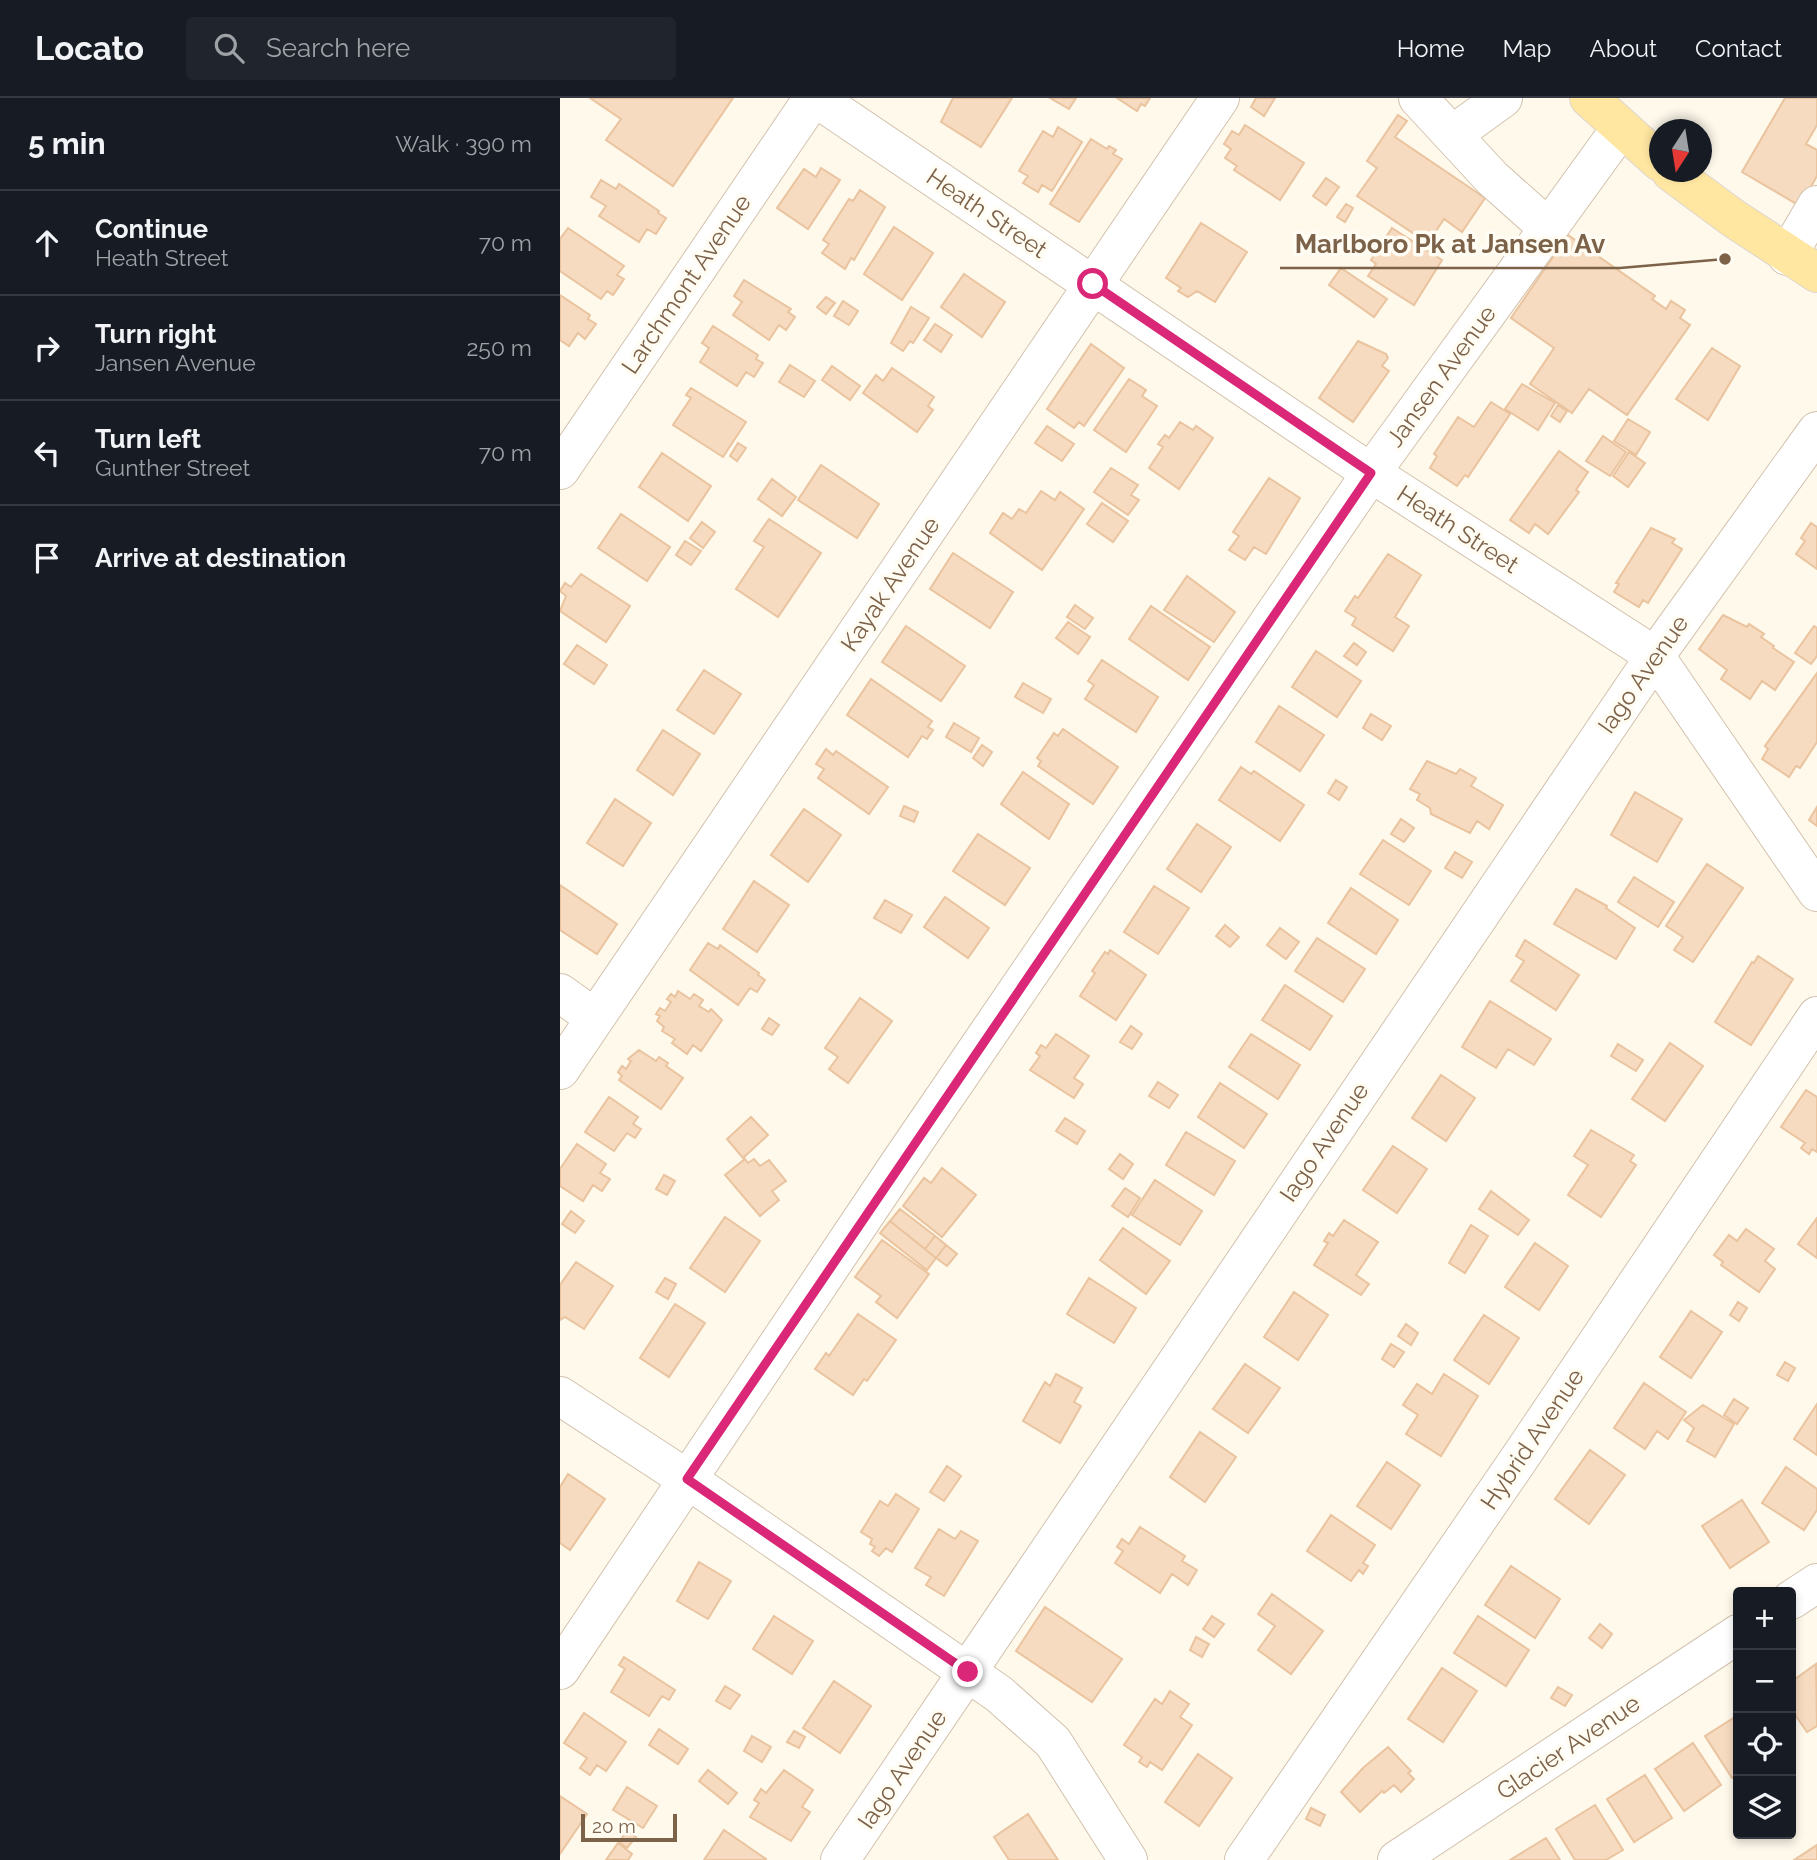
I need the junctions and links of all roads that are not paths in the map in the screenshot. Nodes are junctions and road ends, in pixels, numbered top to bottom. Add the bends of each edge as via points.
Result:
1 (1220, 98) edge
2 (1418, 98) edge
3 (1503, 98) edge
4 (1589, 98) edge
5 (803, 102) edge
6 (1620, 128) junction
7 (1452, 135) junction
8 (1649, 153) edge
9 (1685, 182) edge
10 (1817, 205) edge
11 (1548, 228) junction
12 (1802, 264) edge
13 (1093, 284) junction
14 (1817, 432) edge
15 (560, 470) edge
16 (1371, 473) junction
17 (1654, 656) junction
18 (1817, 892) edge
19 (560, 993) edge
20 (1817, 1016) edge
21 (595, 1018) junction
22 (560, 1070) edge
23 (560, 1396) edge
24 (687, 1479) junction
25 (1817, 1583) edge
26 (1796, 1597) edge
27 (1733, 1637) edge
28 (560, 1670) edge
29 (968, 1672) junction
30 (840, 1860) edge
31 (1128, 1860) edge
32 (1244, 1860) edge
33 (1397, 1860) edge

1 - 13 street, Kayak Avenue
2 - 7 street
3 - 7 street
4 - 6 main road
5 - 13 street, Heath Street
5 - 15 street, Larchmont Avenue
6 - 8 main road
6 - 11 street, Jansen Avenue
7 - 11 street
9 - 12 main road
10 - 12 street
11 - 16 street, Jansen Avenue
13 - 16 street, Heath Street
13 - 21 street, Kayak Avenue
14 - 17 street, Iago Avenue
16 - 17 street, Heath Street
16 - 24 street, Jansen Avenue
17 - 18 street, Heath Street
17 - 29 street, Iago Avenue
19 - 21 street
20 - 32 street, Hybrid Avenue
21 - 22 street, Kayak Avenue
23 - 24 street
24 - 28 street, Jansen Avenue
24 - 29 street
25 - 26 street
27 - 33 street, Glacier Avenue
29 - 30 street, Iago Avenue
29 - 31 street via 1053,1742

